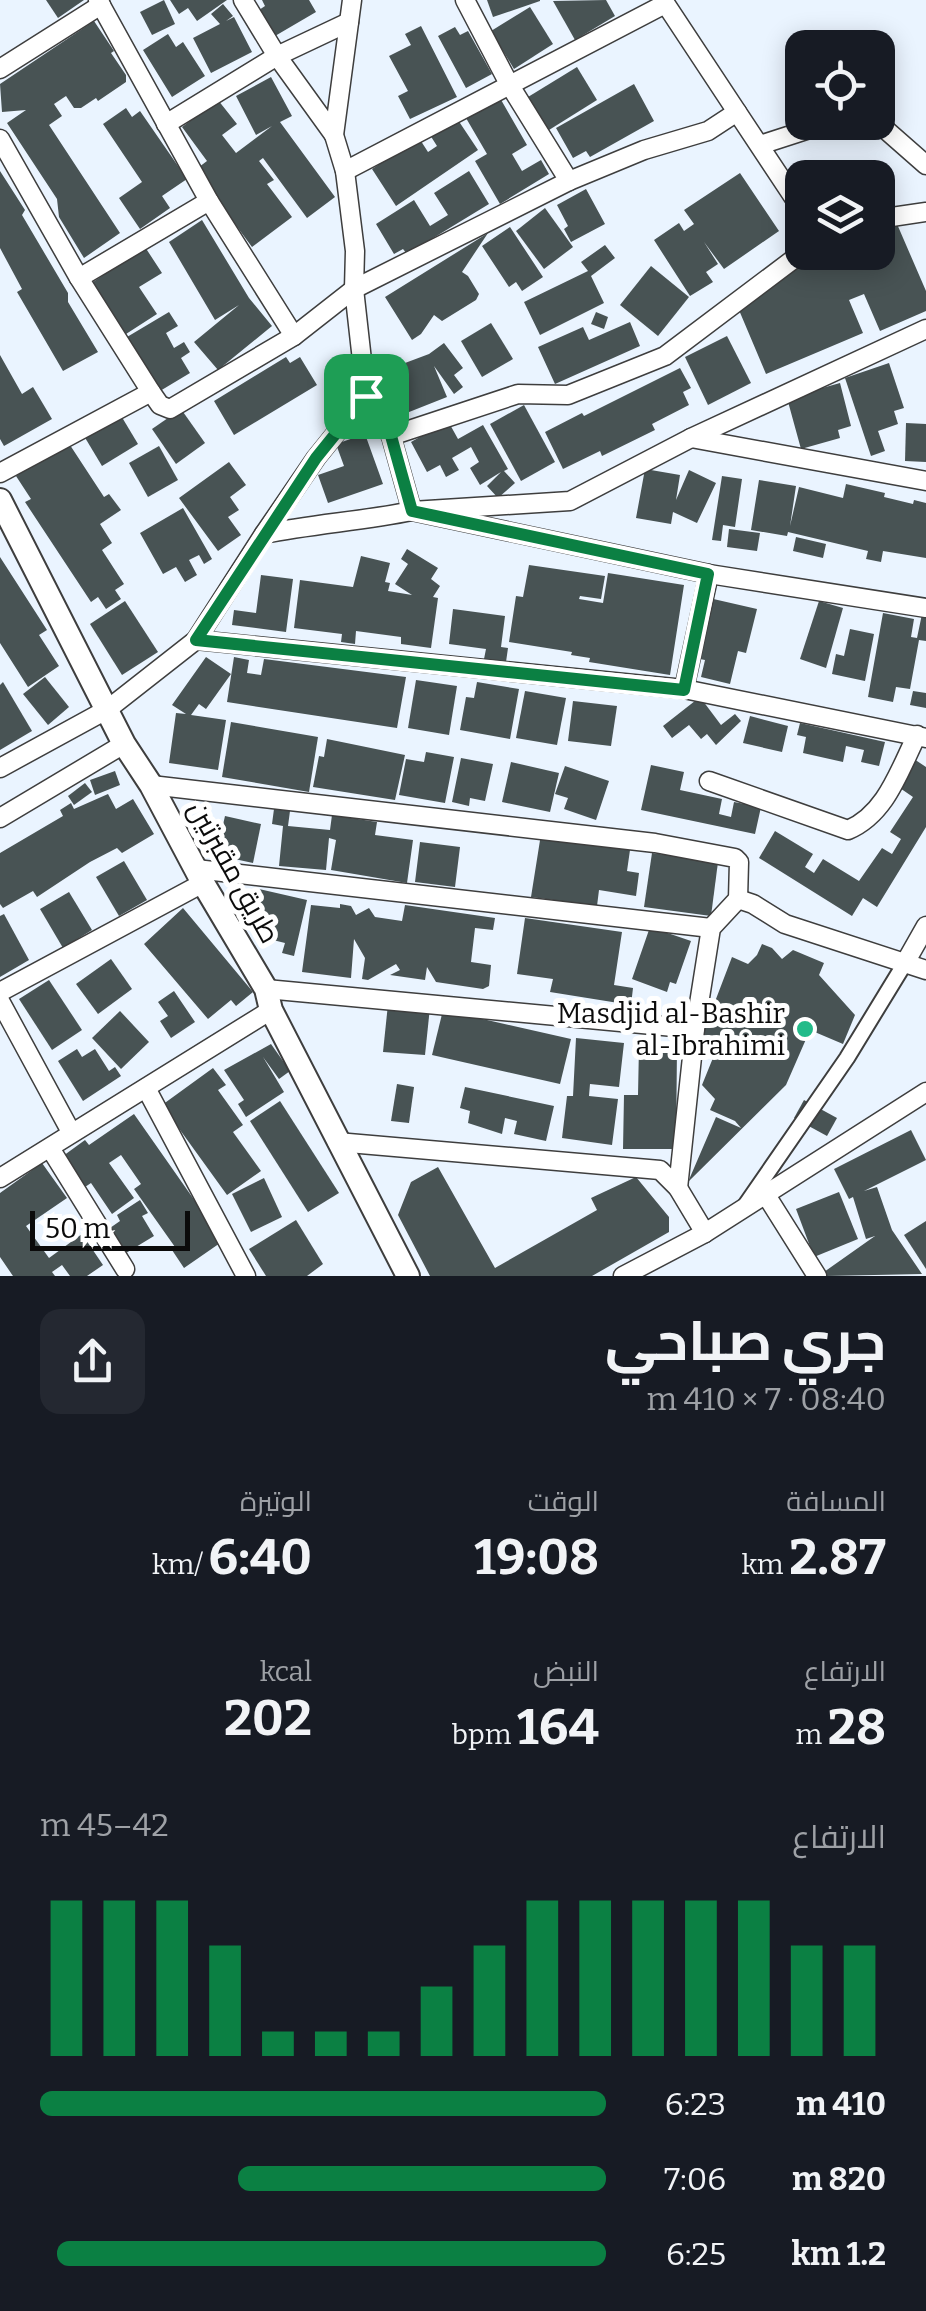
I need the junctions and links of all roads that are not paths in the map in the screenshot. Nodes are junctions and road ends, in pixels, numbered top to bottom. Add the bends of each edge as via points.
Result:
1 (243, 0) edge
2 (352, 0) edge
3 (466, 0) edge
4 (100, 2) edge
5 (664, 2) edge
6 (349, 22) junction
7 (277, 56) junction
8 (0, 68) edge
9 (509, 84) junction
10 (738, 112) junction
11 (166, 124) junction
12 (334, 135) junction
13 (785, 137) edge
14 (895, 138) edge
15 (0, 139) edge
16 (760, 145) junction
17 (926, 166) edge
18 (346, 171) junction
19 (569, 181) junction
20 (785, 184) edge
21 (210, 201) junction
22 (926, 212) edge
23 (895, 217) edge
24 (785, 266) edge
25 (79, 278) junction
26 (354, 290) junction
27 (926, 329) edge
28 (294, 336) junction
29 (151, 392) junction
30 (366, 396) junction
31 (391, 436) junction
32 (691, 438) junction
33 (0, 474) edge
34 (926, 481) edge
35 (0, 500) edge
36 (412, 511) junction
37 (264, 534) junction
38 (708, 574) junction
39 (926, 608) edge
40 (196, 640) junction
41 (684, 690) junction
42 (108, 709) junction
43 (922, 736) edge
44 (124, 744) junction
45 (0, 768) edge
46 (709, 781) dead end
47 (152, 785) junction
48 (0, 818) edge
49 (199, 876) junction
50 (738, 899) junction
51 (926, 926) edge
52 (712, 928) junction
53 (905, 963) junction
54 (926, 970) edge
55 (0, 992) edge
56 (269, 1000) junction
57 (0, 1001) edge
58 (695, 1028) junction
59 (146, 1088) junction
60 (926, 1092) edge
61 (70, 1132) junction
62 (337, 1142) junction
63 (50, 1148) junction
64 (0, 1178) edge
65 (678, 1188) junction
66 (766, 1195) junction
67 (742, 1210) junction
68 (704, 1233) junction
69 (125, 1269) dead end
70 (246, 1276) edge
71 (408, 1276) edge
72 (624, 1276) edge
73 (817, 1276) edge

1 - 7 street
2 - 6 street
3 - 9 street
4 - 8 street
4 - 11 street
5 - 9 street
5 - 10 street
6 - 7 street
6 - 12 street
7 - 11 street
7 - 12 street
9 - 18 street
9 - 19 street
10 - 16 street
10 - 19 street via 708,131
11 - 21 street
12 - 18 street
13 - 16 street
14 - 17 street
15 - 25 street
16 - 20 street
18 - 26 street
19 - 26 street
21 - 25 street
21 - 28 street
22 - 23 street
24 - 31 street via 665,356 568,396 518,394
25 - 29 street
26 - 28 street
26 - 30 street
27 - 32 street
28 - 29 street via 170,409
29 - 33 street
30 - 31 street
30 - 37 street
31 - 36 street
32 - 34 street
32 - 36 street via 570,501
35 - 42 street, طريق مقبرتين
36 - 37 street
36 - 38 street
37 - 40 street
38 - 39 street
38 - 41 street
40 - 41 street
40 - 42 street
41 - 43 street
42 - 44 street, طريق مقبرتين
42 - 45 street
43 - 46 street via 882,804 867,822 848,830
44 - 47 street, طريق مقبرتين
44 - 48 street
47 - 49 street, طريق مقبرتين
47 - 50 street via 655,843 734,858 740,862
49 - 52 street
49 - 55 street
49 - 56 street, طريق مقبرتين
50 - 52 street
50 - 53 street via 785,924
51 - 53 street
52 - 58 street
53 - 54 street
53 - 67 street
56 - 58 street
56 - 59 street
56 - 62 street, طريق مقبرتين
57 - 61 street
58 - 65 street
59 - 61 street
59 - 70 street
60 - 66 street
61 - 63 street
62 - 65 street via 660,1170
62 - 71 street, طريق مقبرتين
63 - 64 street
63 - 69 street
65 - 68 street
66 - 67 street
66 - 73 street
67 - 68 street
68 - 72 street

